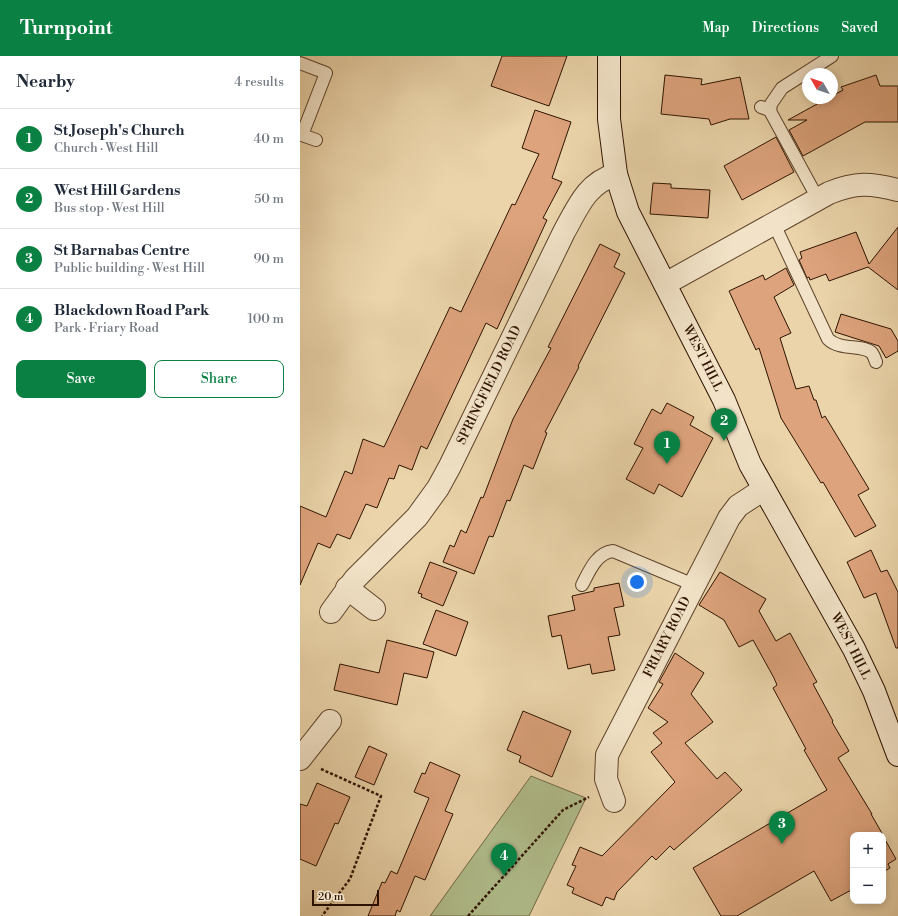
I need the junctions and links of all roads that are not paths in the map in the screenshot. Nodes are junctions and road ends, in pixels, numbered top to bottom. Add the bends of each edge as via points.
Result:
1 (609, 56) edge
2 (832, 56) edge
3 (300, 63) edge
4 (316, 140) dead end
5 (616, 174) junction
6 (898, 190) edge
7 (818, 199) junction
8 (774, 224) junction
9 (665, 284) junction
10 (876, 362) dead end
11 (764, 489) junction
12 (582, 585) dead end
13 (694, 585) junction
14 (348, 588) junction
15 (374, 609) dead end
16 (331, 612) dead end
17 (330, 721) dead end
18 (898, 755) edge
19 (300, 759) edge
20 (611, 795) road end

1 - 5 street, WEST HILL via 609,119
2 - 7 lane via 782,88 765,109
3 - 4 lane via 326,73 302,135
5 - 9 street, WEST HILL via 628,212
5 - 14 street, SPRINGFIELD ROAD via 594,185 564,232 438,488 412,522
6 - 7 street via 875,185 853,185 835,190
7 - 8 street
8 - 9 street
8 - 10 lane via 828,339 837,345 867,350 873,354
9 - 11 street, WEST HILL via 724,400 745,454
11 - 13 street, FRIARY ROAD via 734,510 728,518
11 - 18 street, WEST HILL via 854,649
12 - 13 lane via 597,560 606,553 613,552
13 - 20 street, FRIARY ROAD via 606,755 605,772
14 - 15 street
14 - 16 street, SPRINGFIELD ROAD
17 - 19 street

